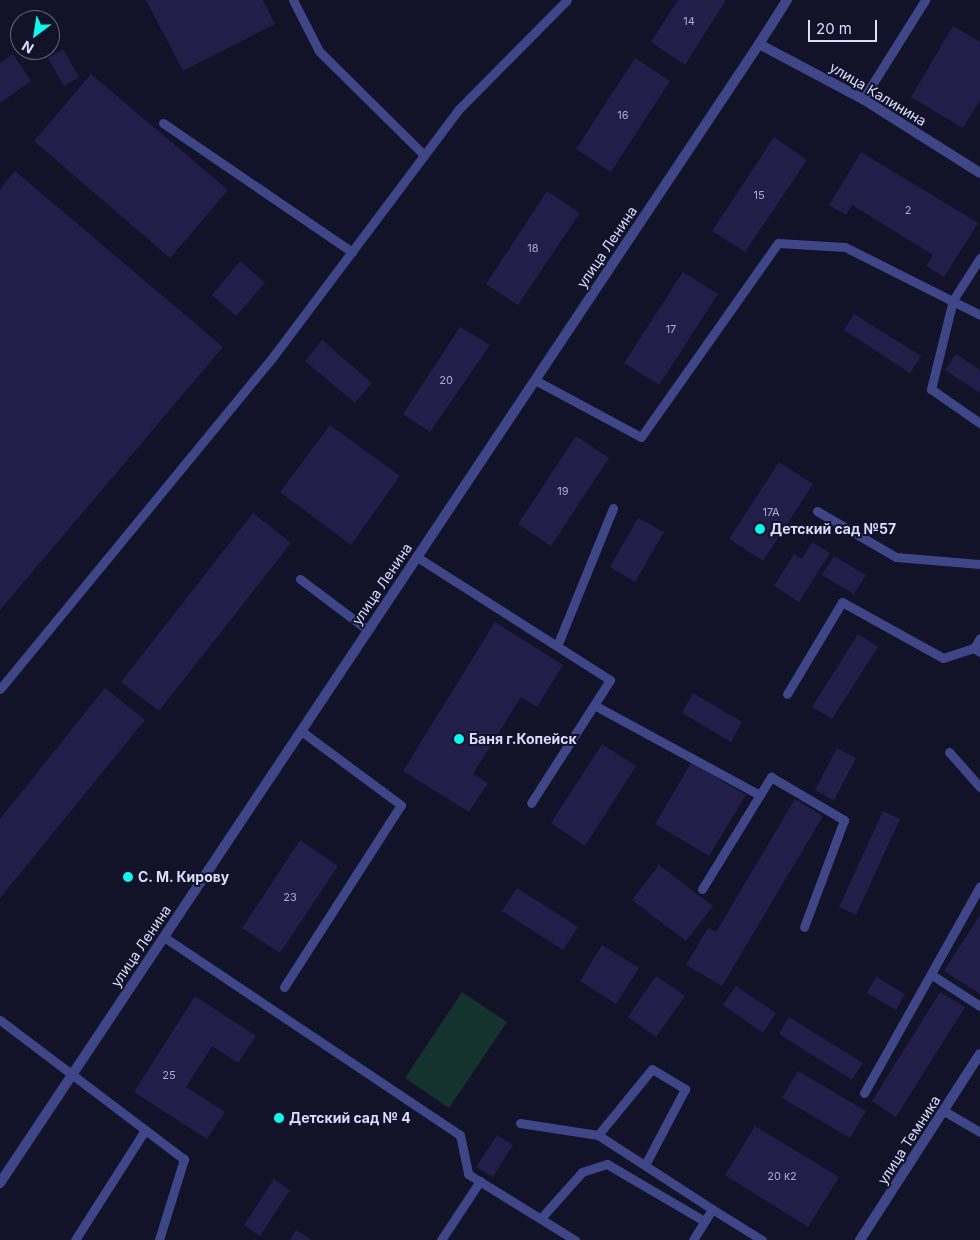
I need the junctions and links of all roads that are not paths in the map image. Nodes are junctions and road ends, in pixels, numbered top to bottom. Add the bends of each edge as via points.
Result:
1 (293, 0) edge
2 (567, 0) edge
3 (787, 0) edge
4 (925, 0) edge
5 (759, 44) junction
6 (863, 99) junction
7 (163, 123) dead end
8 (424, 155) junction
9 (980, 173) edge
10 (352, 252) junction
11 (980, 258) edge
12 (953, 300) junction
13 (980, 315) edge
14 (535, 380) junction
15 (980, 423) edge
16 (613, 508) dead end
17 (817, 511) dead end
18 (417, 557) junction
19 (980, 564) edge
20 (300, 579) dead end
21 (368, 630) junction
22 (980, 638) edge
23 (557, 646) junction
24 (977, 650) edge
25 (0, 689) edge
26 (787, 694) dead end
27 (594, 705) junction
28 (300, 731) junction
29 (948, 752) dead end
30 (980, 787) edge
31 (760, 795) junction
32 (531, 803) dead end
33 (980, 886) edge
34 (702, 888) dead end
35 (804, 927) dead end
36 (164, 938) junction
37 (932, 975) junction
38 (284, 987) dead end
39 (980, 1006) edge
40 (0, 1020) edge
41 (980, 1054) edge
42 (71, 1074) junction
43 (864, 1093) dead end
44 (944, 1111) junction
45 (520, 1122) dead end
46 (145, 1130) junction
47 (980, 1132) edge
48 (598, 1135) junction
49 (645, 1165) junction
50 (480, 1181) junction
51 (0, 1183) edge
52 (712, 1209) junction
53 (541, 1218) junction
54 (704, 1221) junction
55 (75, 1240) edge
56 (159, 1240) edge
57 (441, 1240) edge
58 (575, 1240) edge
59 (692, 1240) edge
60 (762, 1240) edge
61 (860, 1240) edge

1 - 8 lane via 319,51
2 - 8 lane via 458,109
3 - 5 street, улица Ленина
4 - 6 lane
5 - 6 street, улица Калинина
5 - 14 street, улица Ленина
6 - 9 street, улица Калинина
7 - 10 lane
8 - 10 lane
10 - 25 lane via 272,358
11 - 12 lane
12 - 13 lane
12 - 14 lane via 845,247 778,243 641,437
12 - 15 lane via 931,389
14 - 18 street, улица Ленина
16 - 23 lane
17 - 19 lane via 896,557
18 - 21 street, улица Ленина
18 - 23 lane
20 - 21 lane
21 - 28 street, улица Ленина
22 - 24 lane
23 - 27 lane via 610,680
24 - 26 lane via 943,658 842,602
27 - 31 lane
27 - 32 lane
28 - 36 street, улица Ленина
28 - 38 lane via 401,805
29 - 30 lane
31 - 34 lane
31 - 35 lane via 771,777 844,820
33 - 37 lane
36 - 42 street, улица Ленина
36 - 50 lane via 460,1135 468,1174
37 - 39 lane
37 - 43 lane
40 - 42 lane
41 - 44 street, улица Темника
42 - 46 lane
42 - 51 street, улица Ленина
44 - 47 lane
44 - 61 street, улица Темника
45 - 48 lane
46 - 55 lane
46 - 56 lane via 184,1159
48 - 49 lane
48 - 49 lane via 652,1070 685,1089
49 - 52 lane
50 - 53 lane
50 - 57 lane
52 - 54 lane
52 - 60 lane
53 - 54 lane via 582,1172 607,1164
53 - 58 lane
54 - 59 lane

